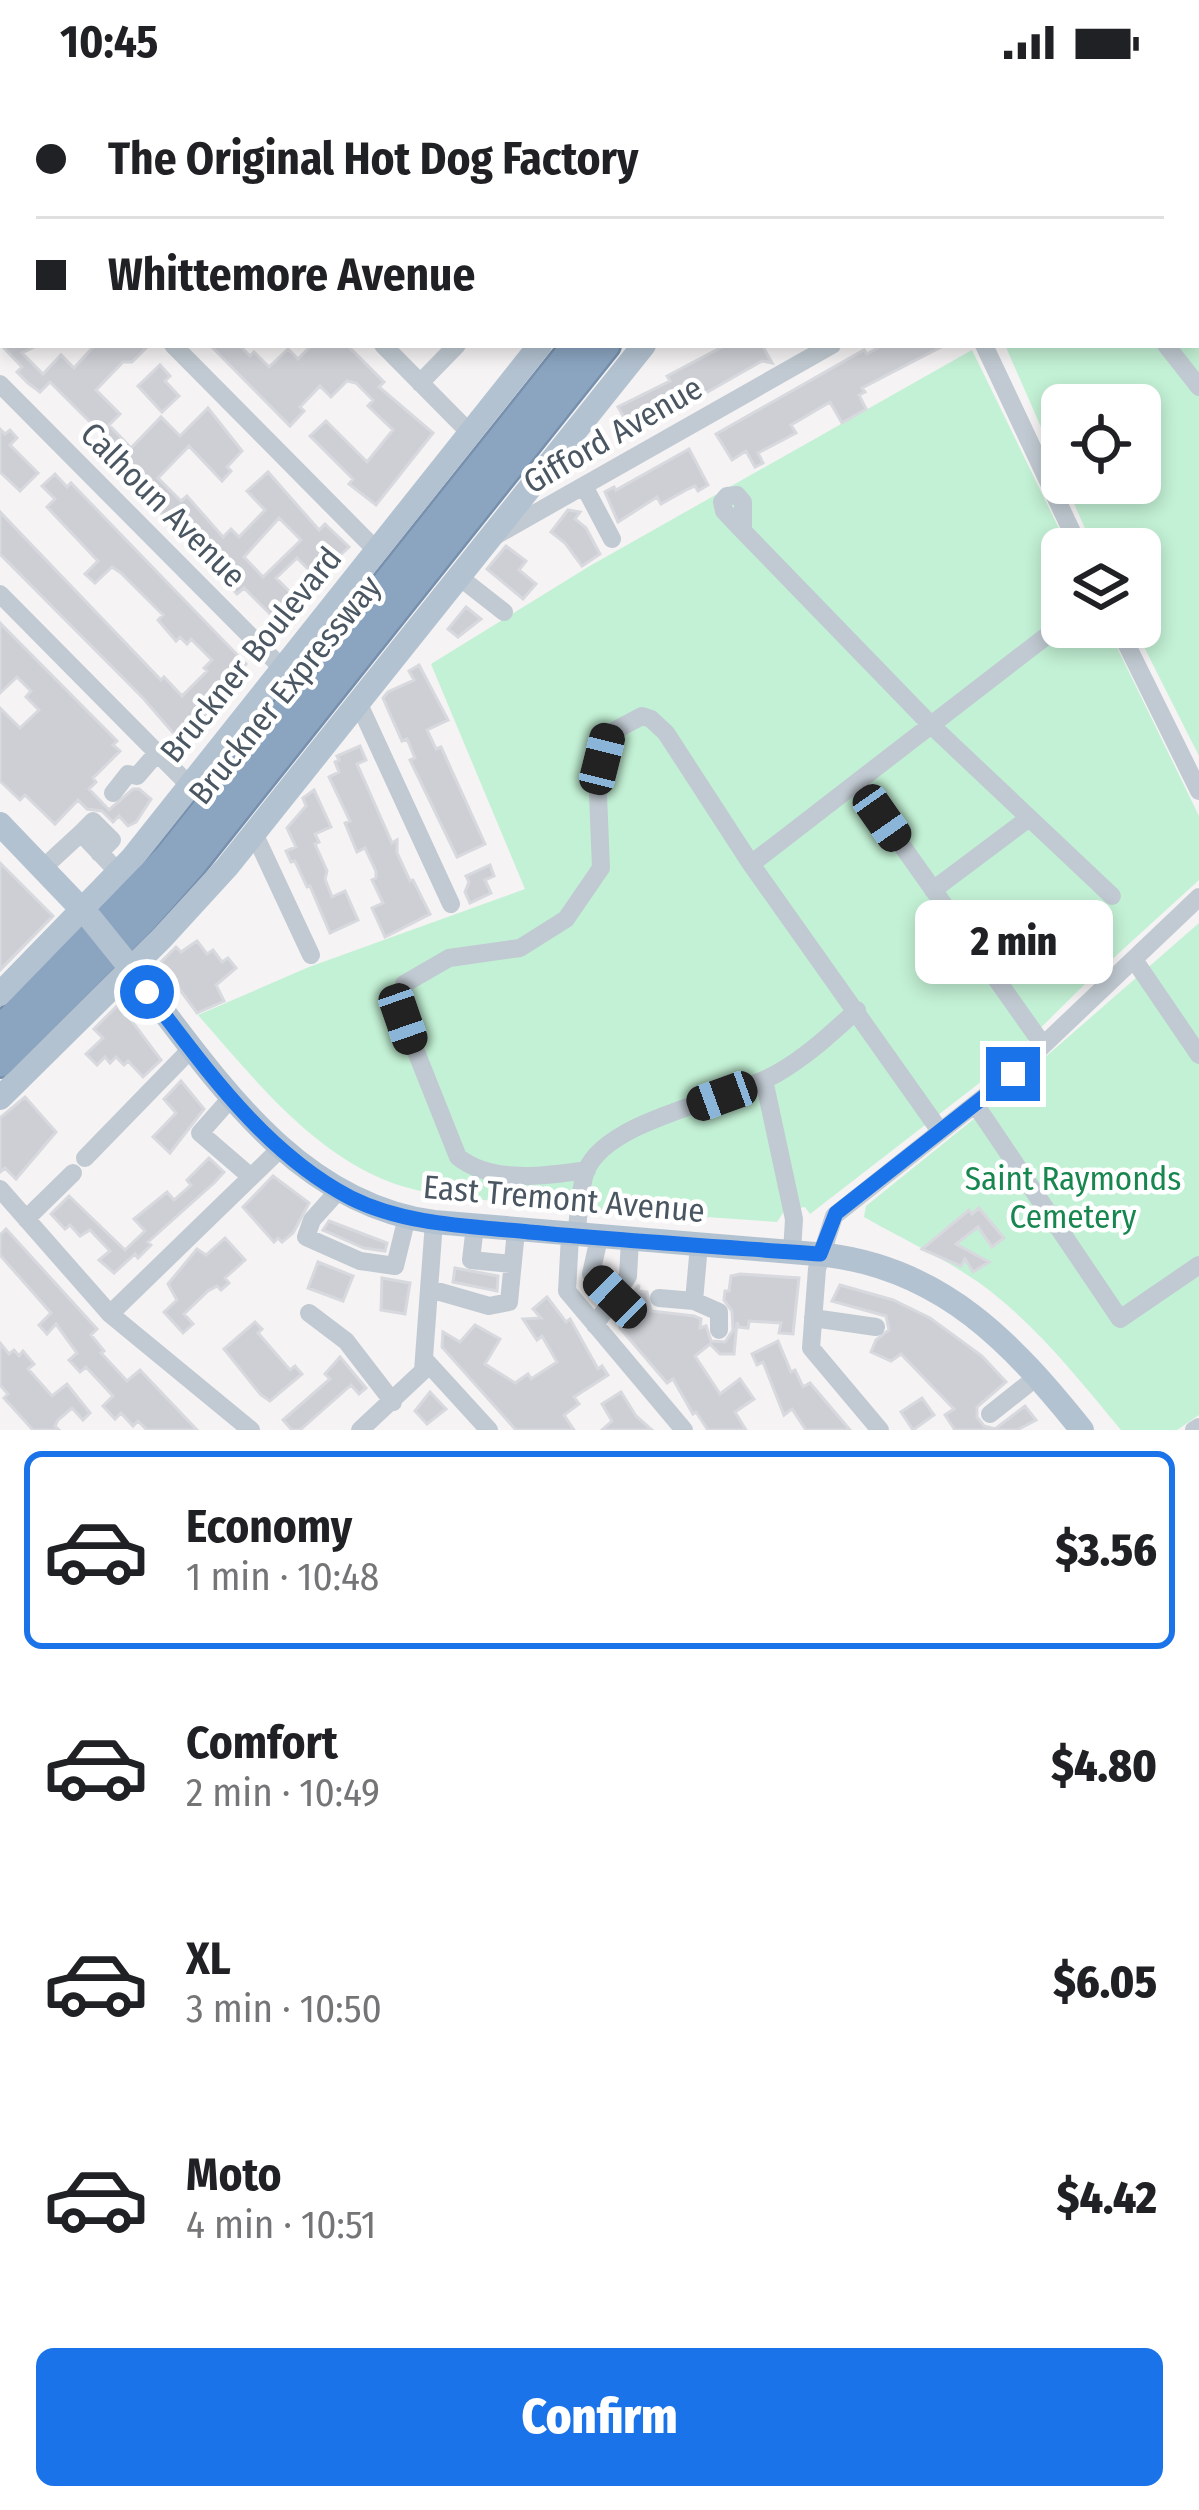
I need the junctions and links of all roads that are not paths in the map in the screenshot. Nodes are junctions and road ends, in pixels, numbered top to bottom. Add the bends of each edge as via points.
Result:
1 (176, 348) edge
2 (386, 348) edge
3 (454, 348) edge
4 (538, 348) edge
5 (573, 348) edge
6 (607, 348) edge
7 (642, 348) edge
8 (827, 348) edge
9 (989, 348) edge
10 (1168, 348) edge
11 (420, 382) junction
12 (0, 384) edge
13 (1199, 387) edge
14 (470, 433) junction
15 (584, 486) junction
16 (1071, 528) edge
17 (743, 531) dead end
18 (612, 539) dead end
19 (486, 542) junction
20 (377, 550) junction
21 (458, 577) junction
22 (0, 594) edge
23 (504, 612) dead end
24 (1041, 640) edge
25 (1128, 648) edge
26 (283, 669) junction
27 (358, 702) junction
28 (932, 725) junction
29 (157, 753) junction
30 (857, 782) junction
31 (190, 786) junction
32 (1199, 791) edge
33 (113, 793) dead end
34 (1029, 818) junction
35 (0, 824) edge
36 (254, 833) junction
37 (751, 864) junction
38 (43, 868) junction
39 (119, 873) junction
40 (933, 890) junction
41 (1112, 896) dead end
42 (1199, 898) edge
43 (451, 904) dead end
44 (87, 914) junction
45 (311, 955) dead end
46 (1135, 961) junction
47 (127, 964) junction
48 (0, 994) edge
49 (857, 1010) junction
50 (0, 1030) edge
51 (1043, 1046) junction
52 (191, 1049) junction
53 (1199, 1055) edge
54 (0, 1063) edge
55 (764, 1080) junction
56 (0, 1097) edge
57 (231, 1097) junction
58 (975, 1104) junction
59 (940, 1131) junction
60 (282, 1147) junction
61 (586, 1170) junction
62 (251, 1177) junction
63 (0, 1189) edge
64 (339, 1190) junction
65 (407, 1217) junction
66 (26, 1220) junction
67 (434, 1222) junction
68 (475, 1226) junction
69 (516, 1231) junction
70 (581, 1236) junction
71 (630, 1240) junction
72 (699, 1245) junction
73 (792, 1252) junction
74 (820, 1254) junction
75 (511, 1264) junction
76 (1199, 1265) edge
77 (395, 1266) junction
78 (430, 1281) junction
79 (615, 1297) junction
80 (659, 1298) dead end
81 (694, 1301) junction
82 (309, 1313) dead end
83 (110, 1315) junction
84 (813, 1318) junction
85 (595, 1325) junction
86 (876, 1327) dead end
87 (719, 1330) dead end
88 (425, 1360) junction
89 (1038, 1376) junction
90 (393, 1402) junction
91 (990, 1414) dead end
92 (251, 1430) edge
93 (360, 1430) edge
94 (489, 1430) edge
95 (684, 1430) edge
96 (880, 1430) edge
97 (1082, 1430) edge

1 - 20 street
2 - 11 street
3 - 11 street
4 - 14 main road, Bruckner Boulevard
5 - 50 highway, Bruckner Expressway via 168,857
6 - 54 highway, Bruckner Expressway via 176,884
7 - 19 main road
8 - 15 street, Gifford Avenue
9 - 16 street
10 - 13 street
11 - 14 street
12 - 26 street, Calhoun Avenue
14 - 20 main road, Bruckner Boulevard
15 - 18 street
15 - 19 street, Gifford Avenue
17 - 28 street
19 - 21 main road
20 - 26 main road, Bruckner Boulevard
21 - 23 street
21 - 27 main road
22 - 29 street
24 - 28 street
25 - 32 street
26 - 31 main road, Bruckner Boulevard
27 - 36 main road
27 - 43 street
28 - 30 street
28 - 34 street
29 - 31 street
29 - 33 street
30 - 37 street
30 - 40 street
31 - 39 main road, Bruckner Boulevard
34 - 40 street
34 - 41 street
35 - 38 main road, East Tremont Avenue
36 - 45 street
36 - 47 main road via 195,903
37 - 49 street
37 - 61 street via 666,733 642,716 608,734 598,795 601,868 566,919 520,948 449,958 404,984 403,1019 458,1157 509,1176
38 - 39 street via 93,821 112,840 99,853
38 - 44 main road, East Tremont Avenue
39 - 44 main road, Bruckner Boulevard
40 - 51 street
42 - 46 street
44 - 47 main road, East Tremont Avenue, bridge
44 - 48 main road, Bruckner Boulevard
46 - 51 street
46 - 53 street
47 - 52 main road, East Tremont Avenue
47 - 56 main road
49 - 55 street
49 - 59 street
51 - 58 street
52 - 57 main road, East Tremont Avenue
52 - 66 street
55 - 61 street via 621,1136
55 - 73 street via 794,1219
57 - 60 main road, East Tremont Avenue
57 - 62 street via 200,1133
58 - 59 street
58 - 76 street via 1120,1319
59 - 74 street via 836,1213
60 - 62 street
60 - 64 main road, East Tremont Avenue
61 - 70 street
62 - 83 street
63 - 66 street
64 - 65 main road, East Tremont Avenue
64 - 77 street via 306,1237 360,1261
65 - 67 main road, East Tremont Avenue
65 - 77 street
66 - 83 street
67 - 68 main road, East Tremont Avenue
67 - 78 street
68 - 69 main road, East Tremont Avenue
68 - 75 street via 471,1260
69 - 70 main road, East Tremont Avenue
69 - 75 street
70 - 71 main road, East Tremont Avenue
70 - 79 street via 591,1274
70 - 85 street via 565,1288
71 - 72 main road, East Tremont Avenue
71 - 79 street via 628,1276
72 - 73 main road, East Tremont Avenue
72 - 81 street
73 - 74 main road, East Tremont Avenue
74 - 84 street
74 - 89 main road, East Tremont Avenue via 943,1294
75 - 78 street via 509,1302 489,1306
77 - 78 street
78 - 88 street
79 - 85 street
80 - 81 street
81 - 87 street via 719,1312
82 - 90 street via 346,1341
83 - 92 street
84 - 86 street
84 - 96 street via 812,1351
85 - 95 street
88 - 90 street
88 - 94 street
89 - 91 street
89 - 97 main road, East Tremont Avenue
90 - 93 street

